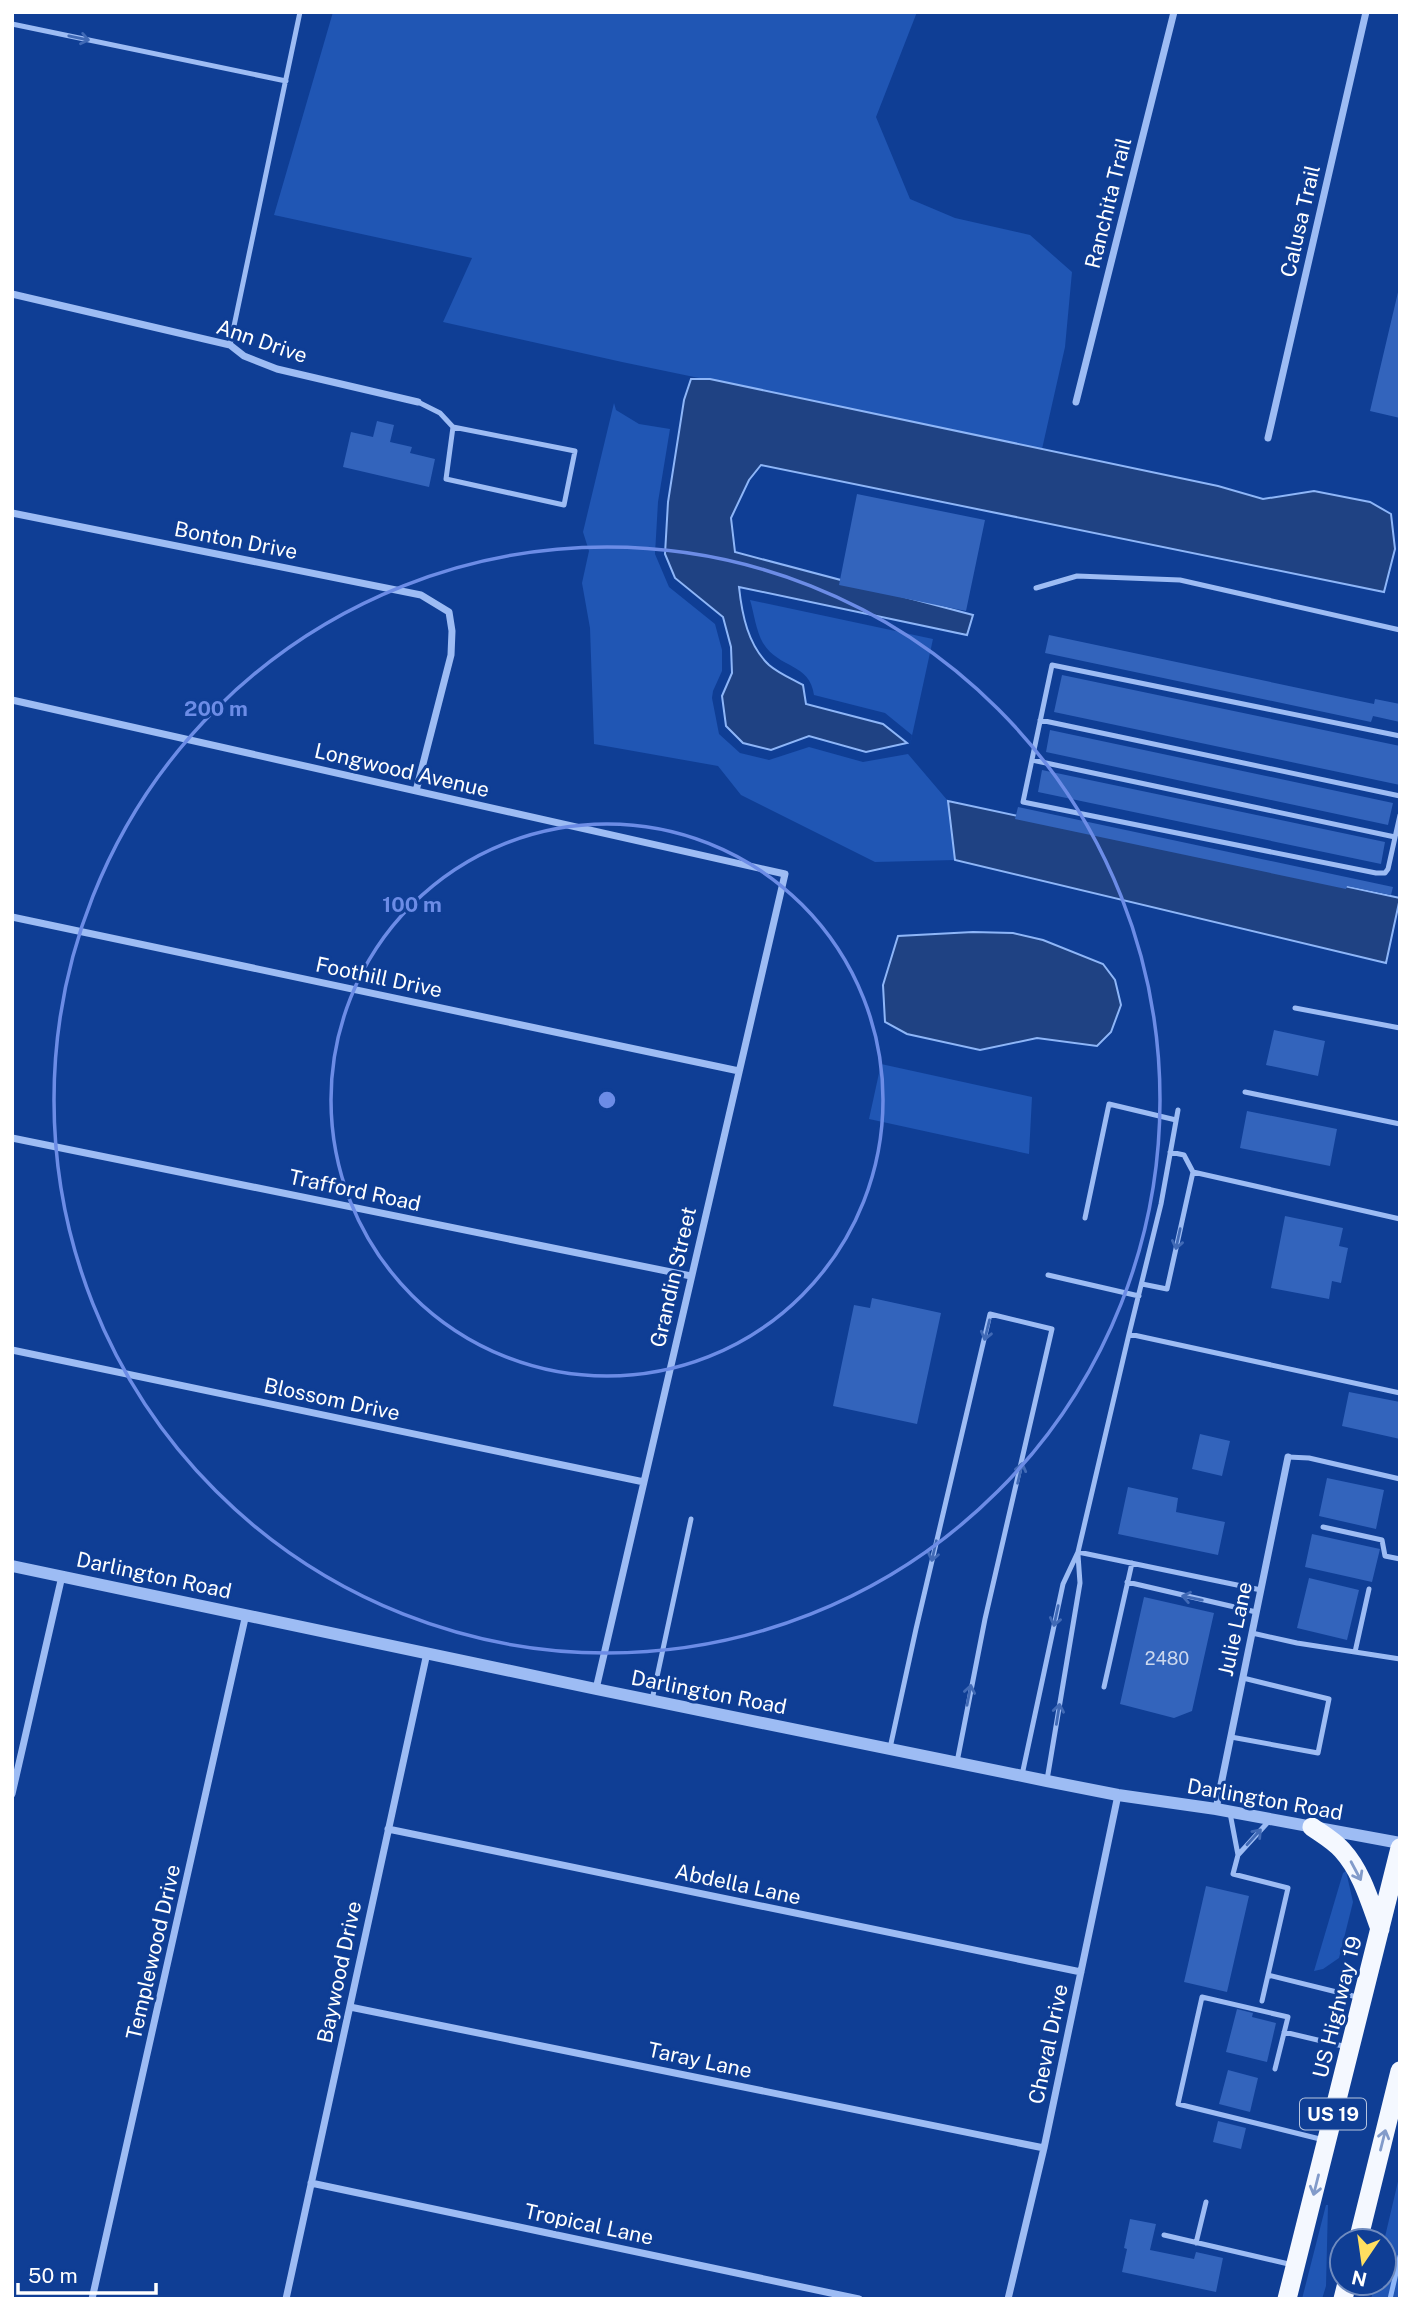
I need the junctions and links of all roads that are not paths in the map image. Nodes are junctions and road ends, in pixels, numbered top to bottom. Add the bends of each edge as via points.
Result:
1 (300, 12) edge
2 (1174, 12) edge
3 (1366, 12) edge
4 (12, 24) edge
5 (286, 81) junction
6 (12, 293) edge
7 (230, 345) junction
8 (418, 402) joint
9 (1076, 402) dead end
10 (453, 426) junction
11 (1268, 438) dead end
12 (12, 513) edge
13 (1036, 588) dead end
14 (1400, 630) edge
15 (12, 700) edge
16 (1040, 720) junction
17 (1400, 736) edge
18 (1032, 760) junction
19 (416, 791) junction
20 (1400, 796) edge
21 (1400, 814) edge
22 (1395, 837) junction
23 (785, 874) joint
24 (12, 917) edge
25 (1295, 1008) dead end
26 (1400, 1028) edge
27 (739, 1071) junction
28 (1245, 1092) dead end
29 (1178, 1110) dead end
30 (1176, 1120) junction
31 (1400, 1124) edge
32 (12, 1138) edge
33 (1170, 1152) junction
34 (1193, 1172) junction
35 (1085, 1217) dead end
36 (1400, 1219) edge
37 (1048, 1275) dead end
38 (691, 1276) junction
39 (1142, 1283) junction
40 (1139, 1296) junction
41 (1129, 1334) junction
42 (12, 1350) edge
43 (1400, 1393) edge
44 (1288, 1457) joint
45 (1400, 1479) edge
46 (644, 1482) junction
47 (691, 1519) dead end
48 (1323, 1527) dead end
49 (1078, 1552) junction
50 (1400, 1559) edge
51 (1132, 1563) junction
52 (12, 1566) edge
53 (62, 1576) junction
54 (1127, 1582) junction
55 (1369, 1589) dead end
56 (1261, 1590) junction
57 (1256, 1612) junction
58 (247, 1614) junction
59 (1252, 1633) junction
60 (1355, 1652) junction
61 (427, 1653) junction
62 (1400, 1658) edge
63 (1243, 1678) junction
64 (1104, 1687) dead end
65 (596, 1689) junction
66 (652, 1700) junction
67 (1231, 1737) junction
68 (890, 1748) junction
69 (957, 1762) junction
70 (1022, 1776) junction
71 (1047, 1781) junction
72 (12, 1794) edge
73 (1118, 1795) junction
74 (1216, 1809) junction
75 (1230, 1812) junction
76 (1271, 1819) junction
77 (1312, 1827) junction
78 (388, 1829) junction
79 (1400, 1846) edge
80 (1238, 1855) junction
81 (1380, 1929) junction
82 (1081, 1972) junction
83 (1268, 1975) junction
84 (1362, 1998) junction
85 (1262, 2001) dead end
86 (350, 2007) junction
87 (1284, 2032) junction
88 (1350, 2048) junction
89 (1275, 2069) dead end
90 (1400, 2071) edge
91 (1327, 2141) junction
92 (1044, 2148) junction
93 (311, 2183) junction
94 (1206, 2202) dead end
95 (1361, 2227) edge
96 (1164, 2235) dead end
97 (1196, 2243) junction
98 (1296, 2266) junction
99 (92, 2299) edge
100 (286, 2299) edge
101 (859, 2299) edge
102 (1008, 2299) edge
103 (1287, 2299) edge

1 - 5 lane
2 - 9 street, Ranchita Trail
3 - 11 street, Calusa Trail
4 -> 5 lane
5 - 7 lane
6 - 7 street, Ann Drive
7 - 8 street, Ann Drive via 277,369
8 - 10 lane
10 - 10 lane via 575,451 564,505 446,479
12 - 19 street, Bonton Drive via 421,595 449,612 451,654
13 - 14 lane via 1077,576 1180,580
15 - 19 street, Longwood Avenue
16 - 17 lane via 1052,665
16 - 18 lane
16 - 20 lane
18 - 22 lane
18 - 22 lane via 1023,802 1376,873 1388,869
19 - 23 street, Longwood Avenue
21 - 22 lane
23 - 27 street, Grandin Street
24 - 27 street, Foothill Drive
25 - 26 lane
27 - 38 street, Grandin Street
28 - 31 lane
29 - 30 lane
30 - 33 lane
30 - 35 lane via 1109,1104
32 - 38 street, Trafford Road
33 - 34 lane via 1185,1155
33 - 39 lane
34 - 36 lane
34 -> 39 lane via 1167,1289
37 - 40 lane
38 - 46 street, Grandin Street
39 - 40 lane
40 - 41 lane
41 - 43 lane
41 - 49 lane
42 - 46 street, Blossom Drive
44 - 45 lane
44 - 56 street, Julie Lane
46 - 65 street, Grandin Street
47 - 66 lane
48 - 50 lane via 1382,1540 1385,1556
49 - 51 lane
49 -> 70 lane via 1063,1584
71 -> 49 lane via 1080,1583
51 - 54 lane
51 - 56 lane
52 - 53 street, Darlington Road
53 - 58 street, Darlington Road
53 - 72 street
57 -> 54 lane
54 - 64 lane
55 - 60 lane
56 - 57 street, Julie Lane
57 - 59 street, Julie Lane
58 - 61 street, Darlington Road
58 - 99 street, Templewood Drive
59 - 60 lane
59 - 63 street, Julie Lane
60 - 62 lane
61 - 65 street, Darlington Road
61 - 78 street, Baywood Drive
63 - 67 street, Julie Lane
63 - 67 lane via 1329,1699 1318,1753
65 - 66 street, Darlington Road
66 - 68 street, Darlington Road
67 - 74 street, Julie Lane
68 - 69 street, Darlington Road
69 -> 68 lane via 1052,1329 990,1314
69 - 70 street, Darlington Road
70 - 71 street, Darlington Road
71 - 73 street, Darlington Road
73 - 74 street, Darlington Road
73 - 82 street, Cheval Drive
74 - 75 street, Darlington Road
75 - 76 street, Darlington Road
75 - 80 lane
76 - 77 street, Darlington Road
80 -> 76 lane
77 - 79 street, Darlington Road
77 -> 81 highway via 1349,1858
78 - 82 street, Abdella Lane
78 - 86 street, Baywood Drive
79 - 81 highway, US Highway 19 / US 19
80 - 83 lane via 1233,1874 1288,1888
81 - 84 highway, US Highway 19 / US 19
82 - 92 street, Cheval Drive
83 - 84 lane
83 - 85 lane
84 - 88 highway, US Highway 19 / US 19
86 - 92 street, Taray Lane
86 - 93 street, Baywood Drive
87 - 88 lane
87 - 89 lane
87 - 91 lane via 1288,2017 1202,1997 1178,2104
88 - 91 highway, US Highway 19 / US 19
95 -> 90 highway, US 19
91 -> 98 highway, US Highway 19 / US 19
92 - 102 street, Cheval Drive
93 - 100 street, Baywood Drive
93 - 101 street, Tropical Lane
94 - 97 lane
96 - 97 lane
97 - 98 lane
98 - 103 highway, US Highway 19 / US 19

